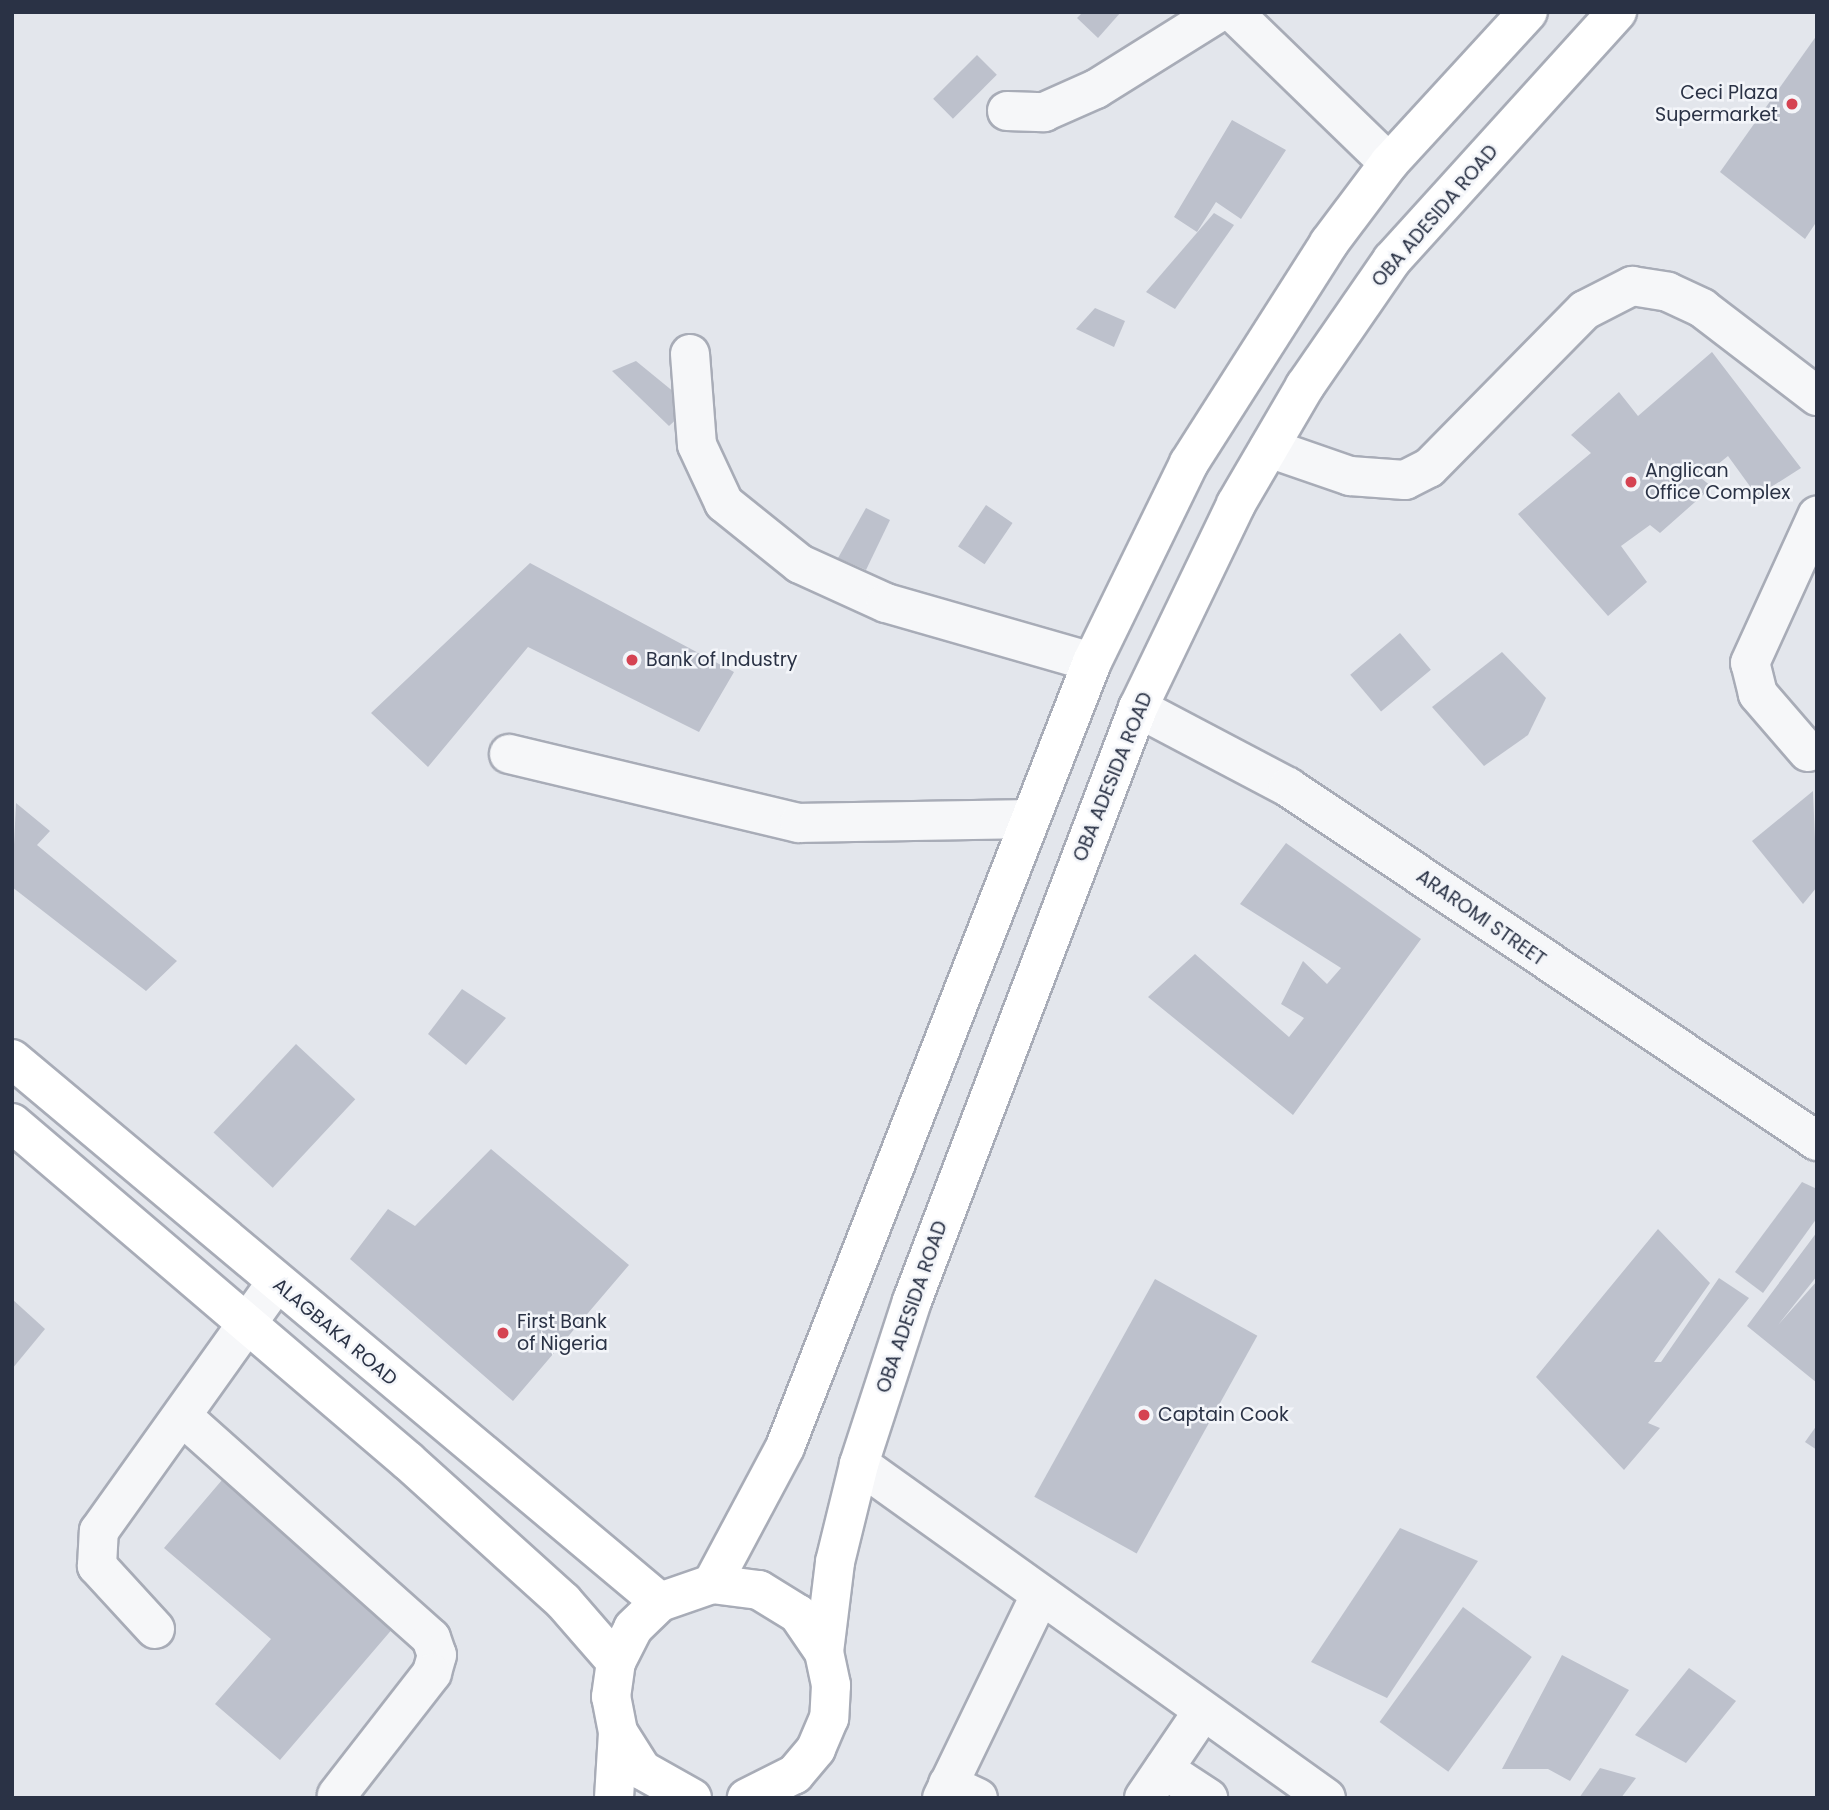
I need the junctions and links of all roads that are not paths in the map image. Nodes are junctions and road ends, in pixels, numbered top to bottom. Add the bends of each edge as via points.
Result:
1 (1219, 12) edge
2 (1233, 12) edge
3 (1528, 12) edge
4 (1618, 12) edge
5 (1007, 111) dead end
6 (1390, 163) junction
7 (690, 354) dead end
8 (1817, 396) edge
9 (1269, 448) junction
10 (1817, 516) edge
11 (1092, 662) junction
12 (1138, 708) junction
13 (1808, 752) dead end
14 (509, 754) dead end
15 (1028, 819) junction
16 (12, 1059) edge
17 (12, 1123) edge
18 (1817, 1141) edge
19 (276, 1283) junction
20 (245, 1320) junction
21 (183, 1417) junction
22 (859, 1464) junction
23 (712, 1584) junction
24 (1040, 1595) junction
25 (660, 1602) junction
26 (155, 1629) dead end
27 (824, 1652) junction
28 (616, 1662) junction
29 (1203, 1711) junction
30 (618, 1732) junction
31 (1154, 1783) edge
32 (956, 1793) edge
33 (337, 1795) dead end
34 (760, 1796) edge
35 (614, 1798) edge
36 (692, 1798) edge
37 (1208, 1798) edge
38 (1326, 1798) edge

1 - 5 street via 1096,89 1044,112
2 - 6 street
3 - 6 main road
4 - 9 main road, OBA ADESIDA ROAD via 1392,260
6 - 11 main road via 1329,243 1189,463
7 - 11 street via 697,445 724,503 800,564 886,603
8 - 9 street via 1702,308 1668,292 1632,286 1585,310 1429,468 1405,480 1350,476
9 - 12 main road, OBA ADESIDA ROAD
10 - 13 street via 1750,663 1758,694
11 - 15 main road
12 - 18 street, ARAROMI STREET via 1288,787
12 - 22 main road, OBA ADESIDA ROAD via 912,1301
14 - 15 street via 799,823
15 - 23 main road via 981,954 785,1447
16 - 19 main road, ALAGBAKA ROAD
17 - 20 main road
19 - 20 street
19 - 25 main road, ALAGBAKA ROAD
20 - 21 street
20 - 28 main road via 563,1601
21 - 26 street via 99,1531 93,1549 97,1566
21 - 33 street via 431,1638 437,1655 432,1673
22 - 24 street
22 - 27 main road, OBA ADESIDA ROAD via 835,1562
23 - 25 main road
23 - 27 main road via 759,1590 798,1614
24 - 29 street
24 - 32 street
25 - 28 main road via 633,1628
27 - 34 main road via 831,1685 829,1718 802,1766
28 - 30 main road via 611,1697
29 - 31 street
29 - 38 street
30 - 35 main road
30 - 36 main road via 642,1770
31 - 37 street

